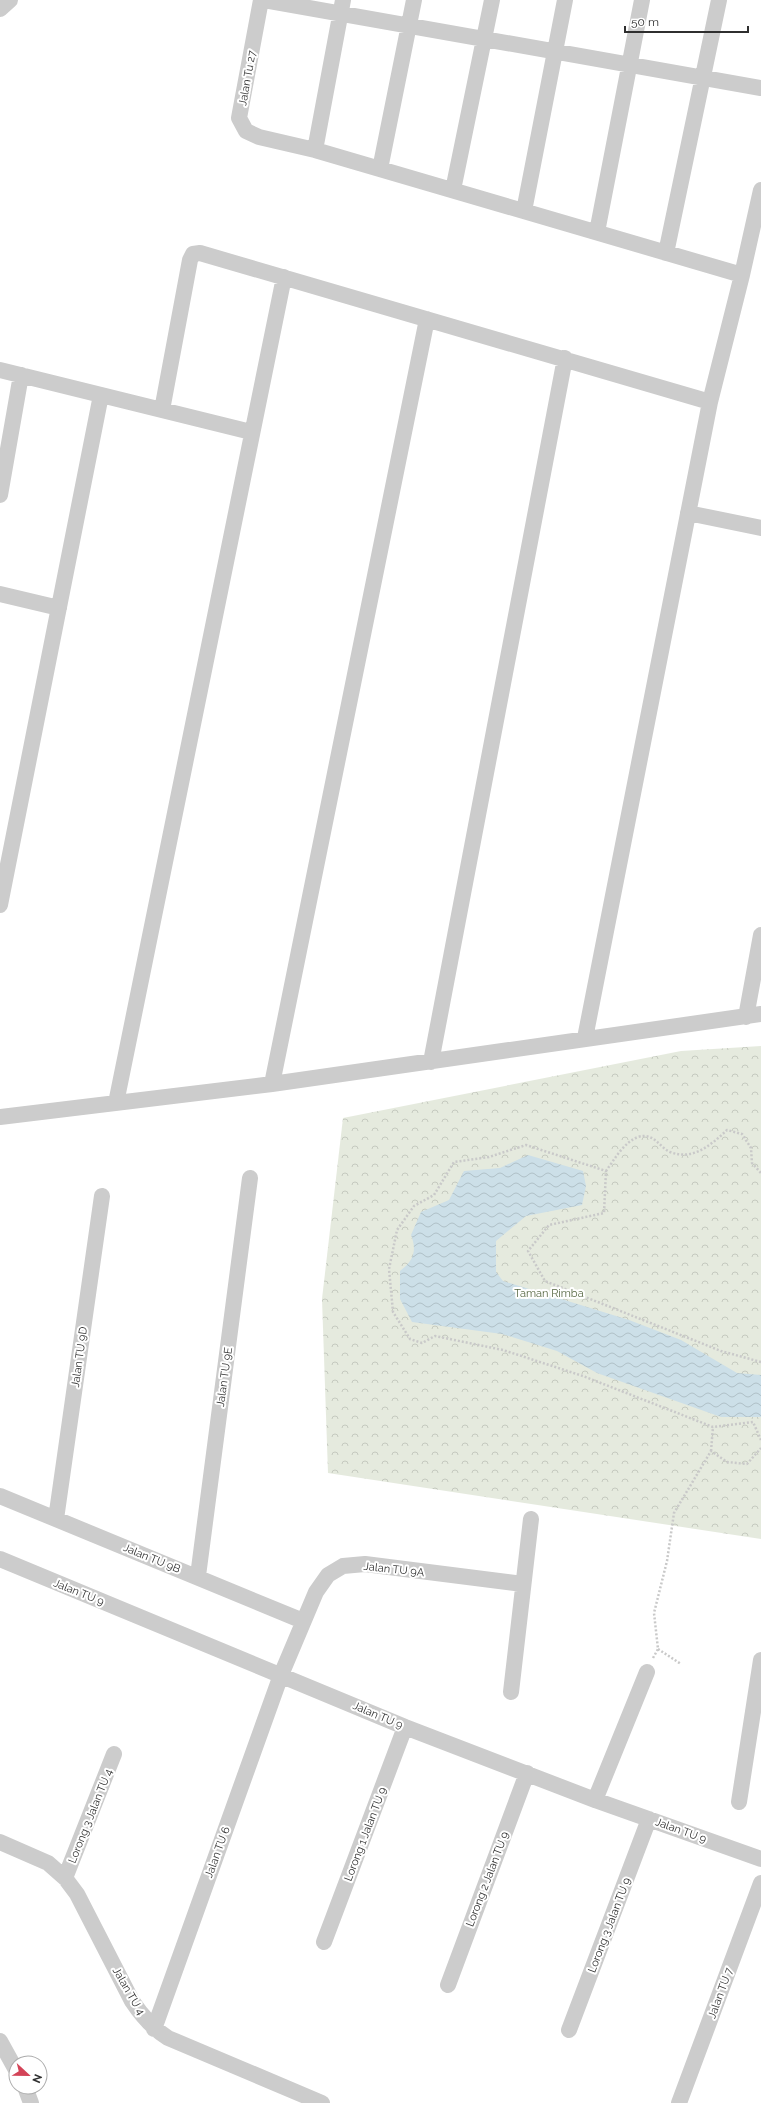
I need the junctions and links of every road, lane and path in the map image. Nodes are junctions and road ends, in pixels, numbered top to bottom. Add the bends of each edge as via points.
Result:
1 (10, 0) edge
2 (261, 0) edge
3 (264, 0) edge
4 (414, 0) edge
5 (492, 0) edge
6 (565, 0) edge
7 (642, 0) edge
8 (719, 0) edge
9 (342, 7) edge
10 (0, 9) edge
11 (409, 26) junction
12 (484, 39) junction
13 (556, 52) junction
14 (630, 65) junction
15 (703, 78) junction
16 (761, 88) edge
17 (315, 150) junction
18 (380, 169) junction
19 (453, 190) junction
20 (761, 190) edge
21 (524, 211) junction
22 (597, 232) junction
23 (666, 253) junction
24 (742, 275) junction
25 (284, 277) junction
26 (426, 318) junction
27 (564, 358) junction
28 (0, 370) edge
29 (21, 375) junction
30 (101, 395) junction
31 (710, 402) junction
32 (162, 410) junction
33 (251, 432) junction
34 (0, 495) edge
35 (688, 513) junction
36 (761, 528) edge
37 (0, 594) edge
38 (59, 608) junction
39 (6, 846) edge
40 (0, 905) edge
41 (761, 935) edge
42 (753, 1015) edge
43 (585, 1038) junction
44 (431, 1062) junction
45 (272, 1084) junction
46 (116, 1103) junction
47 (0, 1117) edge
48 (606, 1171) junction
49 (761, 1173) edge
50 (250, 1178) dead end
51 (102, 1196) dead end
52 (761, 1362) edge
53 (713, 1427) junction
54 (761, 1440) edge
55 (761, 1448) edge
56 (711, 1451) junction
57 (0, 1496) edge
58 (56, 1519) junction
59 (531, 1519) dead end
60 (0, 1559) edge
61 (198, 1576) junction
62 (524, 1584) junction
63 (304, 1621) junction
64 (658, 1649) junction
65 (761, 1660) edge
66 (681, 1664) dead end
67 (647, 1672) joint
68 (281, 1674) junction
69 (511, 1692) dead end
70 (405, 1726) junction
71 (114, 1754) dead end
72 (527, 1773) junction
73 (595, 1800) junction
74 (739, 1802) dead end
75 (649, 1819) junction
76 (0, 1842) edge
77 (761, 1859) edge
78 (65, 1878) junction
79 (761, 1883) edge
80 (324, 1942) dead end
81 (448, 1985) dead end
82 (154, 2029) junction
83 (569, 2030) dead end
84 (0, 2041) edge
85 (8, 2056) edge
86 (322, 2103) edge
87 (679, 2103) edge

1 - 10 street
2 - 17 street, Jalan Tu 27 via 239,118 246,131 259,138
3 - 9 street
4 - 11 street
5 - 12 street
6 - 13 street
7 - 14 street
8 - 15 street
9 - 11 street
9 - 17 street
11 - 12 street
11 - 18 street
12 - 13 street
12 - 19 street
13 - 14 street
13 - 21 street
14 - 15 street
14 - 22 street
15 - 16 street
15 - 23 street
17 - 18 street, Jalan Tu 27
18 - 19 street, Jalan Tu 27
19 - 21 street, Jalan Tu 27
20 - 24 street
21 - 22 street, Jalan Tu 27
22 - 23 street, Jalan Tu 27
23 - 24 street, Jalan Tu 27
24 - 31 street
25 - 26 street
25 - 32 street via 200,253 193,254
25 - 33 street
26 - 27 street
26 - 45 street
27 - 31 street
27 - 44 street
28 - 29 street
29 - 30 street
29 - 34 street
30 - 32 street
30 - 38 street
31 - 35 street
32 - 33 street
33 - 46 street
35 - 36 street
35 - 43 street
37 - 38 street
38 - 39 street
39 - 40 street
41 - 42 street
42 - 43 street
43 - 44 street
44 - 45 street
45 - 46 street
46 - 47 street
48 - 49 path via 623,1149 638,1137 654,1138 669,1152 689,1155 708,1148 727,1130 742,1134 751,1148 752,1164
48 - 52 path via 604,1213 549,1225 528,1251 545,1281 721,1351
48 - 53 path via 526,1145 489,1157 454,1162 434,1195 414,1206 397,1230 389,1269 393,1312 410,1339 422,1344 436,1336 502,1350 584,1376
50 - 61 street, Jalan TU 9E
51 - 58 street, Jalan TU 9D
53 - 54 path via 753,1422
53 - 56 path
55 - 56 path via 748,1464 727,1462
56 - 64 path via 674,1513 667,1561 654,1613
57 - 58 street, Jalan TU 9B
58 - 61 street, Jalan TU 9B
59 - 62 street
60 - 68 street, Jalan TU 9
61 - 63 street, Jalan TU 9B
62 - 63 street, Jalan TU 9A via 365,1564 343,1566 328,1576 316,1592
62 - 69 street
63 - 68 street, Jalan TU 9A
64 - 66 path
64 - 67 path
65 - 74 street
67 - 73 street
68 - 70 street, Jalan TU 9
68 - 82 street, Jalan TU 6
70 - 72 street, Jalan TU 9
70 - 80 street, Lorong 1 Jalan TU 9
71 - 78 street, Lorong 3 Jalan TU 4
72 - 73 street, Jalan TU 9
72 - 81 street, Lorong 2 Jalan TU 9
73 - 75 street, Jalan TU 9
75 - 77 street, Jalan TU 9
75 - 83 street, Lorong 3 Jalan TU 9
76 - 78 street, Jalan TU 4 via 48,1863
78 - 82 street, Jalan TU 4 via 77,1894 132,2001
79 - 87 street, Jalan TU 7
82 - 86 street, Jalan TU 4 via 168,2038
84 - 85 street

